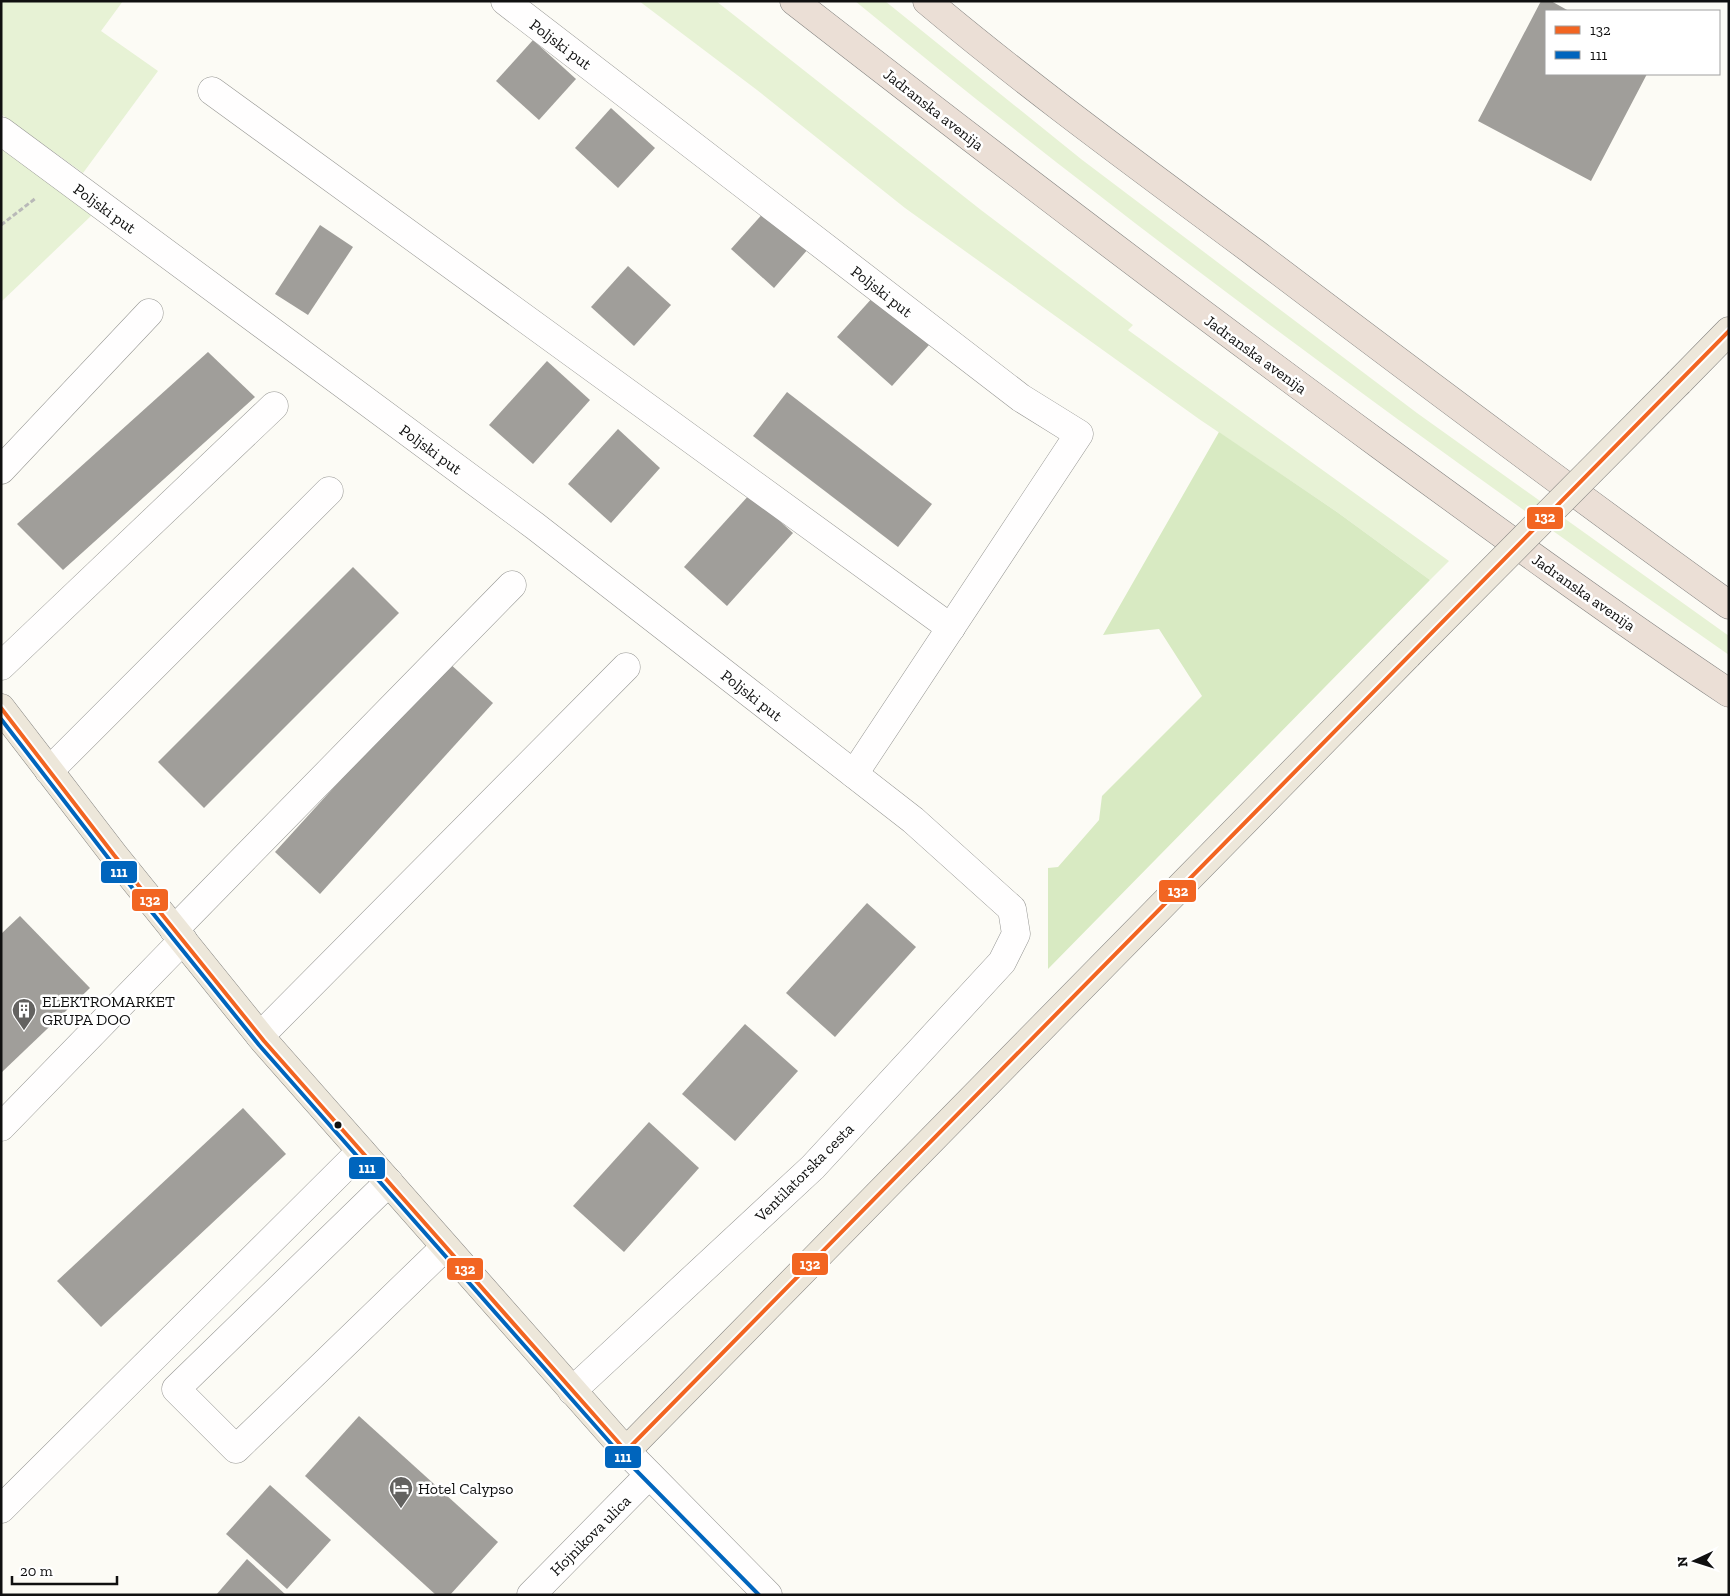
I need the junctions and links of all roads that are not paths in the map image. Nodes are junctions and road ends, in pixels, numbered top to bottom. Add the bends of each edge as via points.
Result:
1 (505, 1) edge
2 (794, 1) edge
3 (927, 1) edge
4 (212, 91) dead end
5 (1, 131) edge
6 (149, 313) dead end
7 (1729, 331) edge
8 (274, 406) dead end
9 (1, 470) edge
10 (329, 491) dead end
11 (512, 585) dead end
12 (1729, 605) edge
13 (951, 628) junction
14 (1, 666) edge
15 (626, 667) dead end
16 (1729, 693) edge
17 (1, 708) edge
18 (49, 771) junction
19 (854, 774) junction
20 (1016, 934) joint
21 (178, 935) junction
22 (260, 1036) junction
23 (1, 1126) edge
24 (361, 1151) junction
25 (389, 1182) junction
26 (445, 1247) junction
27 (572, 1391) junction
28 (626, 1451) junction
29 (649, 1475) junction
30 (1, 1509) edge
31 (531, 1595) edge
32 (768, 1595) edge

1 - 13 street, Poljski put via 1020,398 1079,434
2 - 16 highway, Jadranska avenija via 1241,343 1506,537
3 - 12 highway via 1008,66 1526,458
4 - 13 street
5 - 19 street, Poljski put via 535,526
6 - 9 street
7 - 28 main road, bridge
8 - 14 street
10 - 18 street
11 - 21 street
13 - 19 street, Poljski put
15 - 22 street
17 - 18 main road
18 - 21 main road
19 - 20 street, Poljski put via 913,820 1012,909
20 - 27 street, Ventilatorska cesta via 1002,962 813,1167
21 - 22 main road
21 - 23 street
22 - 24 main road
24 - 25 main road
24 - 30 street
25 - 26 main road
25 - 26 street via 176,1389 236,1449
26 - 27 main road
27 - 28 main road
28 - 29 street
29 - 31 street, Hojnikova ulica
29 - 32 street

